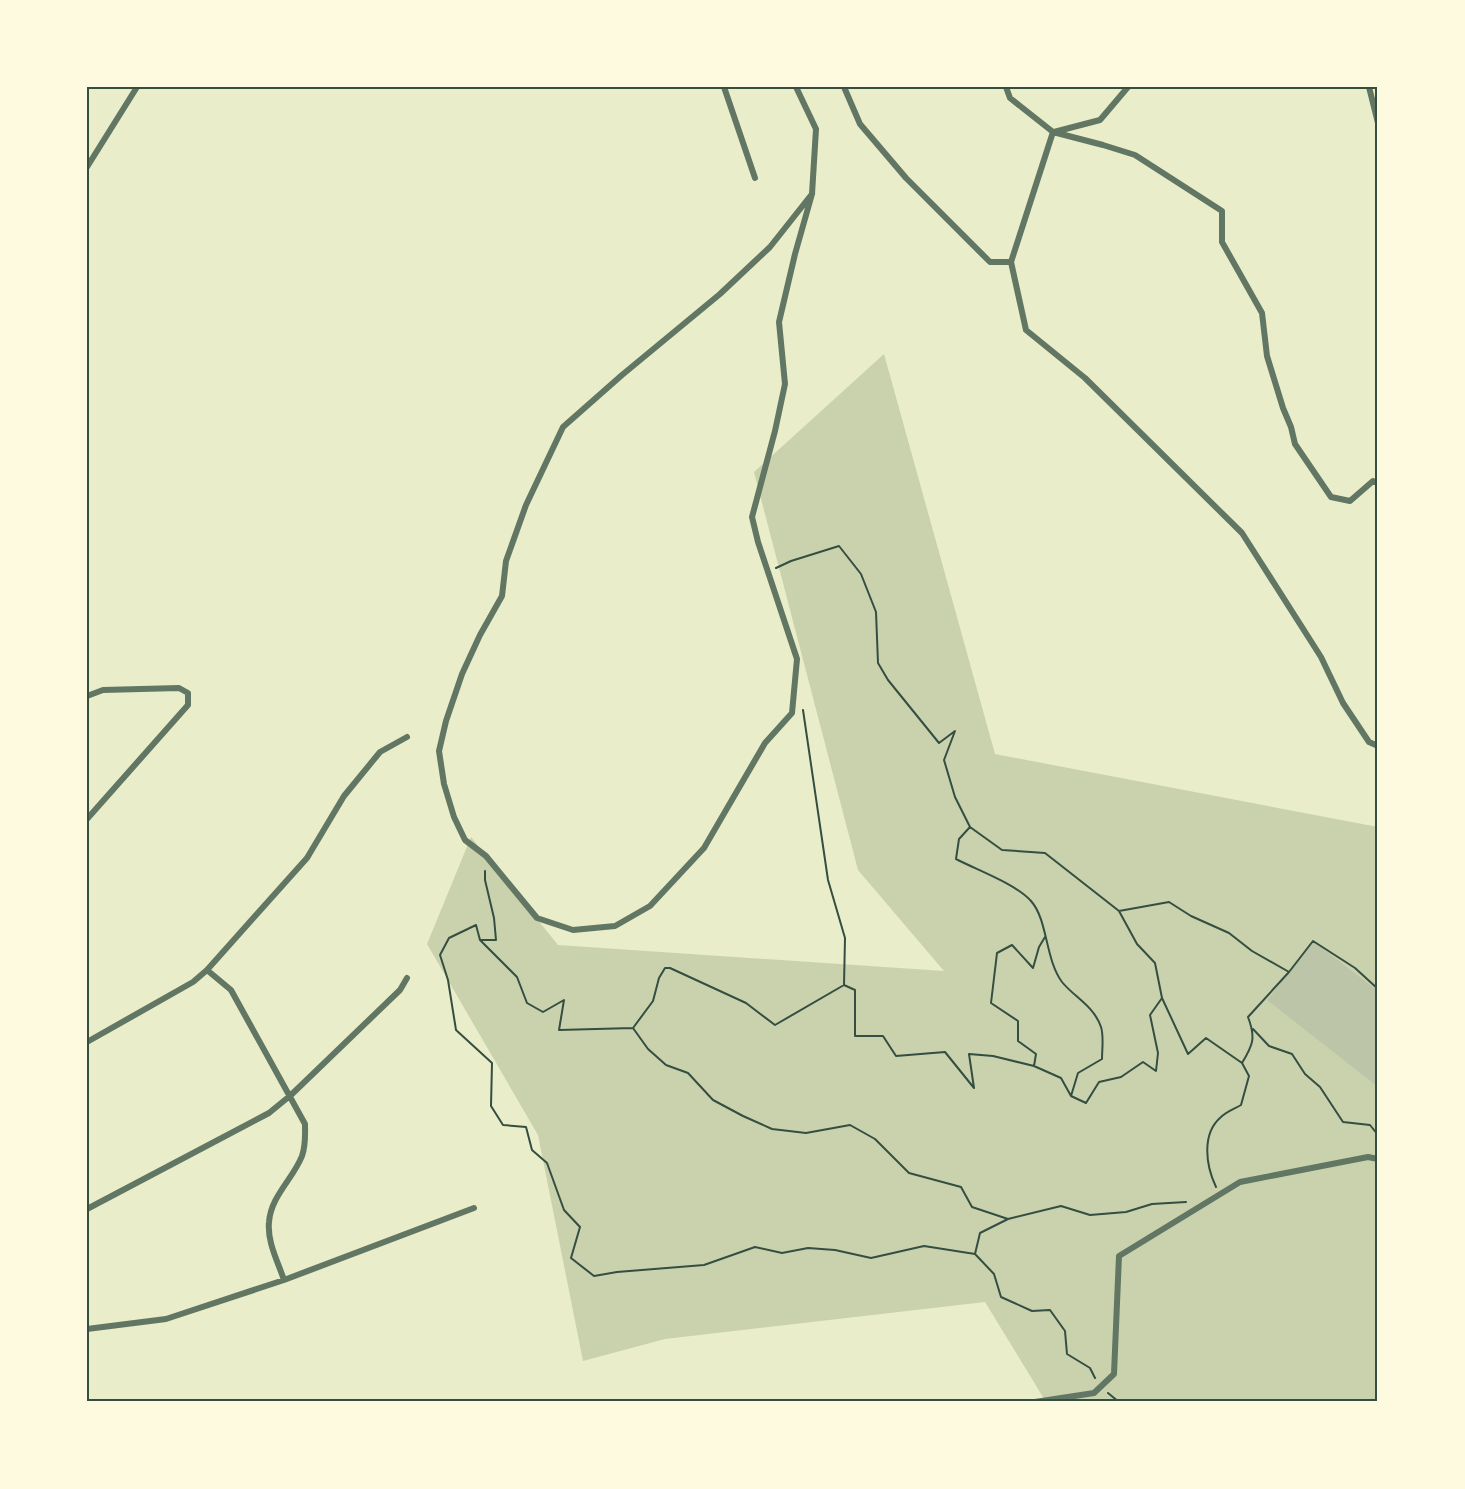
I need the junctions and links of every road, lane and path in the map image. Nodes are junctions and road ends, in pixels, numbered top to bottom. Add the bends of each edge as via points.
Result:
1 (137, 87) edge
2 (724, 87) edge
3 (796, 87) edge
4 (844, 87) edge
5 (1006, 87) edge
6 (1128, 87) edge
7 (1369, 87) edge
8 (1378, 123) edge
9 (1053, 132) junction
10 (87, 167) edge
11 (755, 178) dead end
12 (812, 194) junction
13 (1011, 262) junction
14 (1378, 483) edge
15 (769, 571) junction
16 (87, 696) edge
17 (803, 706) dead end
18 (407, 737) dead end
19 (1378, 746) edge
20 (87, 819) edge
21 (970, 827) junction
22 (486, 856) junction
23 (1119, 911) junction
24 (1045, 937) junction
25 (480, 940) junction
26 (207, 970) junction
27 (1289, 972) junction
28 (407, 978) dead end
29 (844, 985) junction
30 (1378, 989) edge
31 (1162, 998) junction
32 (633, 1028) junction
33 (1252, 1028) junction
34 (87, 1042) edge
35 (1242, 1063) junction
36 (1034, 1066) junction
37 (291, 1095) junction
38 (1071, 1096) junction
39 (1378, 1135) edge
40 (1378, 1159) edge
41 (1219, 1195) junction
42 (1186, 1202) dead end
43 (474, 1208) dead end
44 (87, 1209) edge
45 (1008, 1219) junction
46 (975, 1254) junction
47 (284, 1280) junction
48 (87, 1329) edge
49 (1101, 1387) junction
50 (1035, 1402) edge
51 (1119, 1402) edge

1 - 10 street
2 - 11 street
3 - 12 street via 816,129
4 - 13 street via 860,124 906,178 990,262
5 - 9 street via 1010,98
6 - 9 street via 1100,120
7 - 8 street
9 - 13 street
9 - 14 street via 1135,155 1222,211 1222,242 1262,313 1267,356 1295,444 1331,497 1350,501 1373,481
12 - 15 street via 779,322 785,384 752,517
12 - 22 street via 770,247 720,294 563,427 526,506 506,561 502,596 462,674 439,752 454,817 465,840
13 - 19 street via 1026,330 1085,378 1242,533 1321,657 1342,703 1369,742
15 - 21 path via 839,546 861,574 876,612 878,663 939,743 955,731 944,760 955,797
15 - 22 street via 797,659 792,713 765,743 704,848 650,906 615,926 573,930 537,918
16 - 20 street via 103,690 179,688 188,693 188,705
17 - 29 path via 828,880 845,938
18 - 26 street via 380,752 344,796 307,858
21 - 23 path via 1002,850 1045,853
21 - 24 path via 958,839 956,859 1021,892 1033,903
22 - 25 path via 484,880 496,940
23 - 27 path via 1169,902 1229,933
23 - 31 path via 1137,944 1155,963
24 - 36 path via 1033,968 1012,945 997,952 991,1003 1018,1021 1018,1041 1036,1054
24 - 38 path via 1062,982 1087,1005 1101,1027 1102,1059 1078,1073
25 - 32 path via 517,977 527,1003 543,1012 564,1000 559,1030
25 - 46 path via 476,925 448,938 440,955 456,1030 492,1063 491,1106 503,1125 526,1127 532,1150 547,1163 564,1210 580,1227 571,1258 594,1276 704,1265 755,1247 782,1253 808,1248 835,1250 871,1258 924,1246
26 - 34 street
26 - 37 street via 231,990
27 - 30 path via 1313,941 1355,968
27 - 33 path via 1248,1017
28 - 37 street via 400,990
29 - 32 path via 775,1025 746,1003 665,968 653,1001
29 - 36 path via 855,990 855,1036 883,1036 896,1056 945,1052 974,1088 969,1054
31 - 35 path via 1188,1054 1206,1038
31 - 38 path via 1150,1015 1158,1053 1156,1071 1143,1062 1120,1077 1099,1082 1086,1103
32 - 45 path via 666,1065 688,1073 713,1100 743,1116 772,1129 806,1133 850,1125 875,1139 909,1173 961,1187 972,1207
33 - 35 path via 1252,1046
33 - 39 path via 1269,1046 1292,1054 1305,1074 1320,1087 1342,1122 1370,1125
35 - 41 path via 1249,1076 1241,1105 1219,1118 1208,1137 1209,1172
36 - 38 path via 1061,1078
37 - 44 street via 269,1113
37 - 47 street via 305,1124 306,1142 274,1203 269,1221 269,1237
40 - 41 street via 1368,1157 1240,1182
41 - 49 street via 1119,1256 1114,1374
42 - 45 path via 1090,1215 1061,1206
43 - 47 street
45 - 46 path via 980,1233
46 - 49 path via 994,1274 1001,1297 1032,1311 1050,1310 1065,1331 1066,1354 1090,1368
47 - 48 street via 166,1319
49 - 50 street via 1094,1394
49 - 51 path

